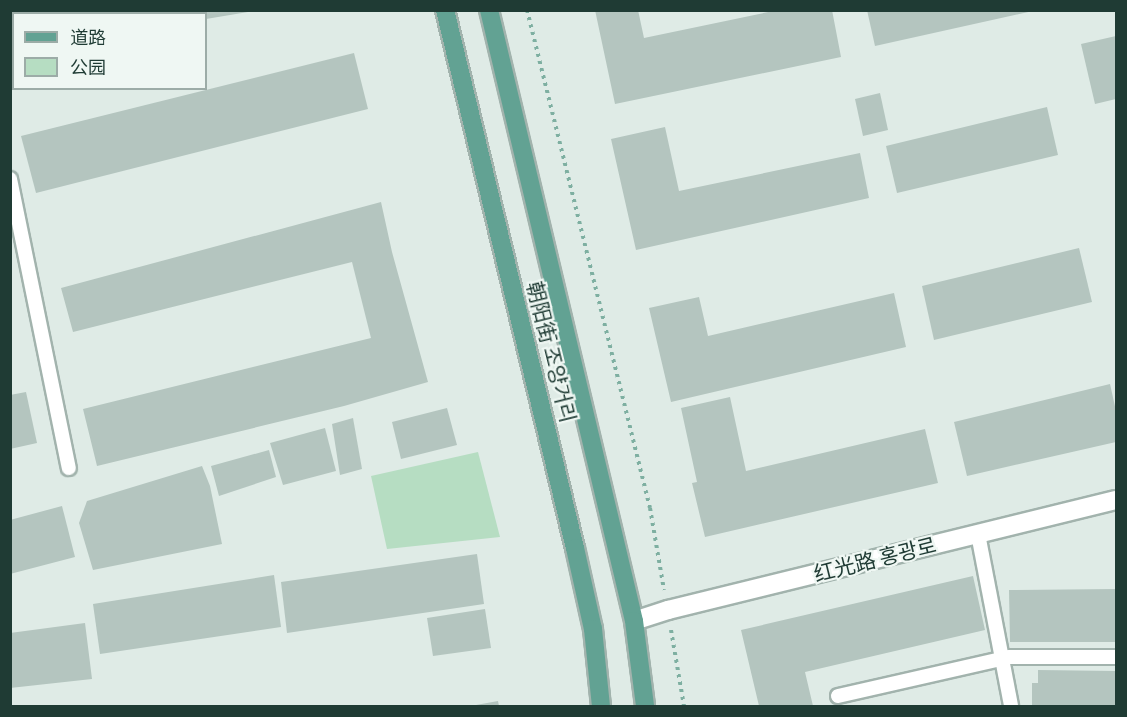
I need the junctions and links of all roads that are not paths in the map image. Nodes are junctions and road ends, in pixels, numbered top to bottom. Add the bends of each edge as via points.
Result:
1 (445, 10) edge
2 (492, 16) edge
3 (10, 179) edge
4 (69, 468) dead end
5 (1116, 500) edge
6 (978, 534) junction
7 (633, 621) junction
8 (1116, 657) edge
9 (1003, 658) junction
10 (838, 696) dead end
11 (601, 706) edge
12 (645, 706) edge
13 (1011, 706) edge

1 - 11 main road, 朝阳街 조양거리 via 575,548 592,629
2 - 7 main road, 朝阳街 조양거리
3 - 4 lane
5 - 6 street, 红光路 홍광로
6 - 7 street, 红光路 홍광로
6 - 9 lane
7 - 12 main road, 朝阳街 조양거리
8 - 9 lane
9 - 10 lane
9 - 13 lane

